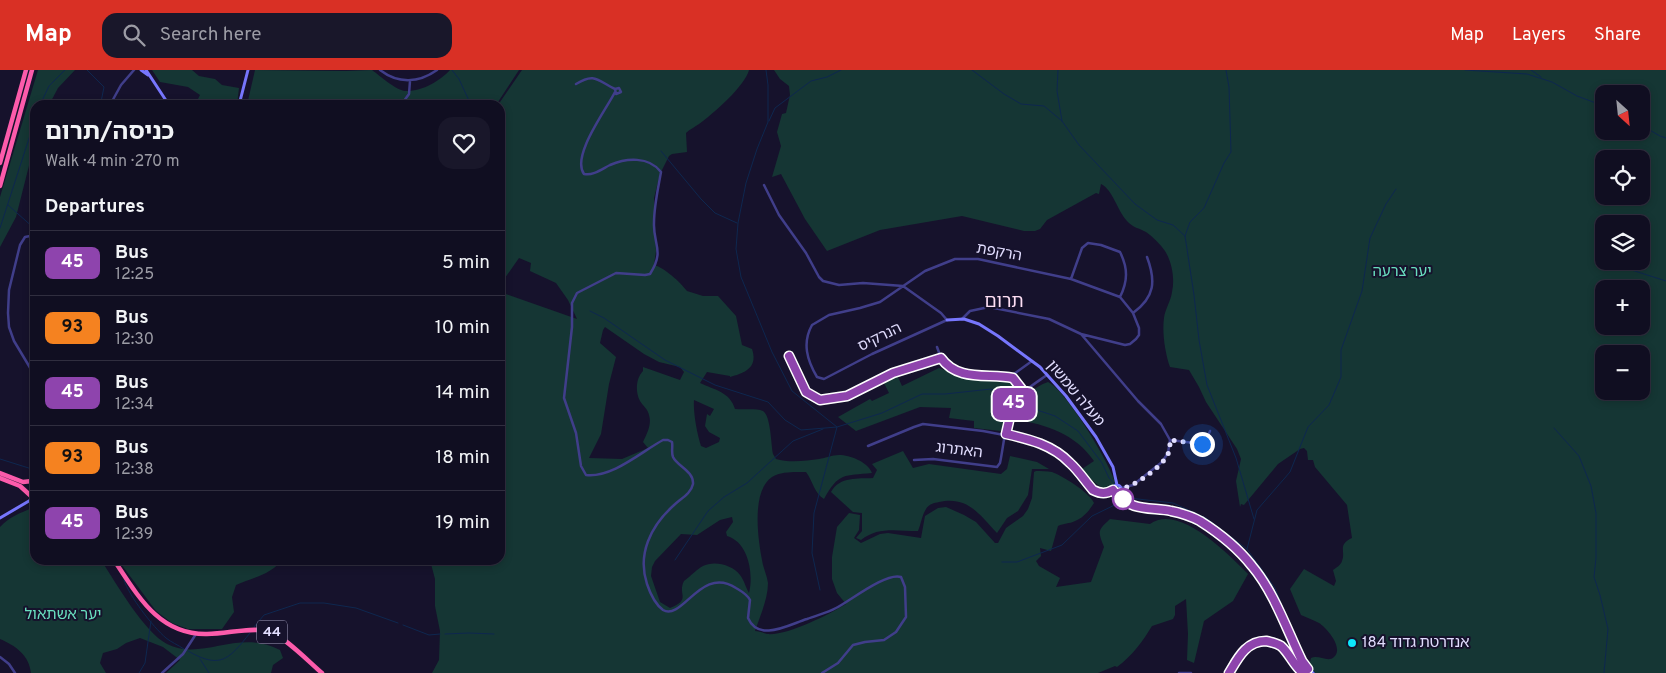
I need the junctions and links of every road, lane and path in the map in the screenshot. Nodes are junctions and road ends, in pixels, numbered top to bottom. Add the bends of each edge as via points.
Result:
1 (26, 70) edge
2 (32, 70) edge
3 (134, 70) edge
4 (141, 70) edge
5 (146, 70) edge
6 (248, 70) edge
7 (380, 70) edge
8 (437, 70) edge
9 (148, 75) junction
10 (410, 81) junction
11 (576, 84) dead end
12 (113, 100) edge
13 (166, 100) edge
14 (240, 100) edge
15 (405, 100) edge
16 (0, 163) edge
17 (764, 185) dead end
18 (0, 186) edge
19 (30, 236) edge
20 (1146, 257) dead end
21 (1071, 278) junction
22 (903, 286) junction
23 (1120, 297) junction
24 (1133, 313) junction
25 (962, 319) junction
26 (947, 320) junction
27 (1081, 334) junction
28 (937, 346) dead end
29 (789, 356) dead end
30 (941, 358) junction
31 (1032, 361) junction
32 (30, 368) edge
33 (1014, 374) dead end
34 (1047, 375) junction
35 (824, 379) joint
36 (1024, 392) junction
37 (1210, 431) dead end
38 (1006, 434) junction
39 (1170, 440) junction
40 (868, 446) dead end
41 (914, 460) dead end
42 (0, 473) edge
43 (0, 478) edge
44 (30, 481) edge
45 (30, 483) edge
46 (1117, 485) junction
47 (1122, 488) junction
48 (1113, 490) junction
49 (1119, 493) junction
50 (28, 494) junction
51 (30, 500) edge
52 (20, 505) junction
53 (0, 518) edge
54 (117, 565) edge
55 (196, 634) junction
56 (0, 657) edge
57 (1308, 669) junction
58 (15, 673) edge
59 (162, 673) edge
60 (322, 673) edge
61 (822, 673) edge
62 (1179, 673) edge
63 (1191, 673) edge
64 (1229, 673) edge
65 (1313, 673) edge

1 - 16 highway
2 - 18 highway
3 - 12 street
4 - 9 street
5 - 9 street
6 - 14 street
7 - 10 street via 396,79
8 - 10 street
9 - 13 street
10 - 15 street via 409,94
11 - 61 street via 595,77 615,91 580,160 584,174 638,159 647,161 661,172 653,227 658,253 650,274 610,275 577,293 572,303 564,398 576,433 581,466 586,475 600,474 624,464 663,440 672,442 672,455 690,474 693,485 651,533 644,560 644,572 652,596 666,611 681,607 707,585 728,584 748,596 748,618 752,624 778,630 836,608 877,584 901,577 905,586 906,617 896,632 884,640 853,646 838,663
17 - 22 street via 779,215 823,281 839,285
19 - 32 street via 20,244 8,306 11,334
20 - 24 street via 1153,282 1150,295
21 - 22 street, הרקפת via 978,260 955,260 925,271
21 - 23 street, הרקפת
21 - 23 street via 1082,248 1088,244 1120,252 1127,276
22 - 26 street
22 - 35 street, הרקפת via 880,302 829,315 812,325 807,339 808,360 816,377
23 - 24 street, הרקפת
24 - 27 street, הרקפת via 1139,335 1130,344
25 - 26 street, מעלה שמשון
25 - 27 street via 970,312 989,307 1049,319
25 - 31 street, מעלה שמשון via 979,324
26 - 35 street, הנרקיס
27 - 39 street via 1160,424
28 - 30 street
29 - 30 street via 806,392 820,400 847,396 893,373
30 - 36 street via 959,373 1012,377
31 - 33 street
31 - 34 street, מעלה שמשון
34 - 36 street
34 - 46 street, מעלה שמשון via 1071,402 1100,444 1113,467
36 - 38 street via 1012,408
37 - 39 street via 1202,444
38 - 40 street via 923,424
38 - 41 street, האתרוג via 998,467 933,459
38 - 48 street via 1035,441 1058,453 1070,462 1093,490 1108,493
39 - 47 street via 1168,454 1162,462 1133,485
42 - 44 highway via 23,482
43 - 50 highway via 20,486
45 - 50 highway
46 - 47 street
46 - 48 street
47 - 49 street
48 - 49 street
49 - 57 street via 1122,499 1138,507 1170,510 1191,517 1227,540 1264,583
50 - 52 street
51 - 52 street
52 - 53 street
54 - 55 highway, 44 via 162,622 177,630
55 - 59 street via 183,654
55 - 60 highway, 44 via 270,631 283,638
56 - 58 street
57 - 64 street via 1301,671 1280,645 1263,641 1247,646
57 - 65 street
62 - 63 street

